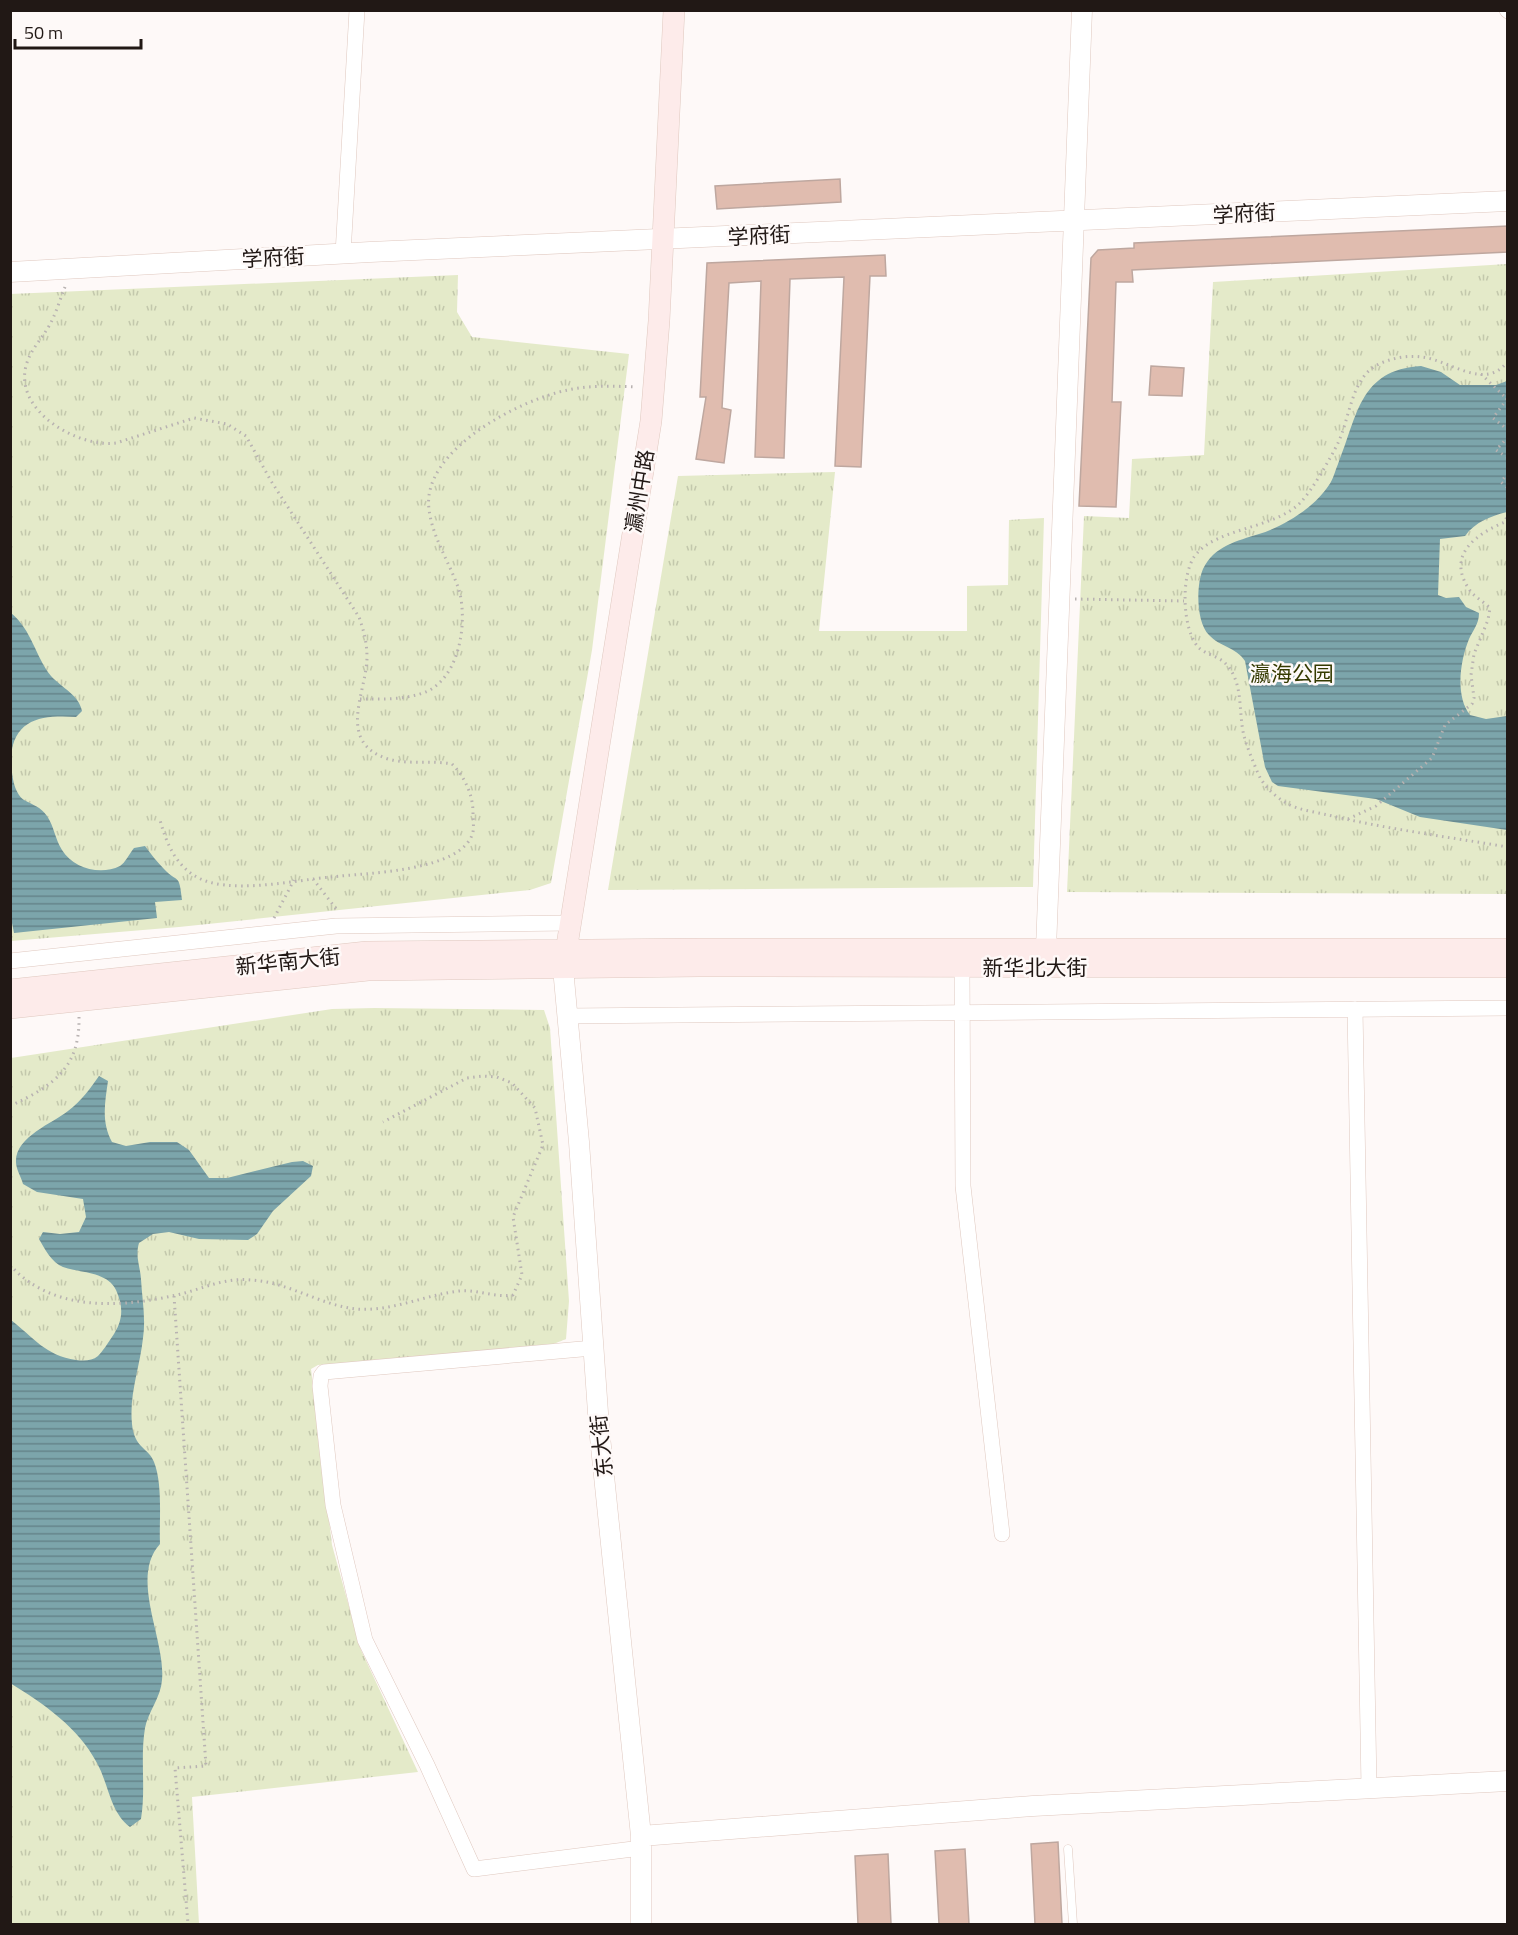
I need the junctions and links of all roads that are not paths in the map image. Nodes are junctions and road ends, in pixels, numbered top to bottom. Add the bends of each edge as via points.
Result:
1 (357, 10) edge
2 (674, 10) edge
3 (1082, 10) edge
4 (1508, 201) edge
5 (1074, 221) junction
6 (662, 239) junction
7 (343, 254) junction
8 (10, 272) edge
9 (570, 923) junction
10 (1046, 949) junction
11 (1508, 949) edge
12 (564, 959) junction
13 (10, 962) edge
14 (962, 967) junction
15 (1508, 967) edge
16 (10, 990) edge
17 (10, 1008) edge
18 (1508, 1008) edge
19 (1355, 1009) junction
20 (962, 1013) junction
21 (567, 1016) junction
22 (593, 1348) junction
23 (1002, 1534) dead end
24 (1508, 1781) edge
25 (1369, 1787) junction
26 (641, 1842) junction
27 (1068, 1849) dead end
28 (641, 1924) edge
29 (1073, 1924) edge

1 - 7 street
2 - 6 main road, 瀛州中路
3 - 5 street
4 - 5 street, 学府街
5 - 6 street, 学府街
5 - 10 street
6 - 7 street, 学府街
6 - 9 main road, 瀛州中路 via 651,421
7 - 8 street, 学府街
9 - 12 main road, 瀛州中路
9 - 13 street via 349,926
10 - 11 main road, 新华北大街
10 - 12 main road, 新华北大街
12 - 14 main road, 新华北大街
12 - 16 main road, 新华南大街 via 367,952
12 - 17 main road, 新华南大街 via 368,970
12 - 21 street, 东大街
14 - 15 main road, 新华北大街
14 - 20 street
18 - 19 street
19 - 20 street
19 - 25 street
20 - 21 street
20 - 23 street via 963,1186
21 - 22 street, 东大街
22 - 26 street, 东大街
22 - 26 street via 324,1372 320,1386 333,1505 366,1640 474,1869
24 - 25 street
25 - 26 street via 1034,1806
26 - 28 street, 东大街
27 - 29 lane

